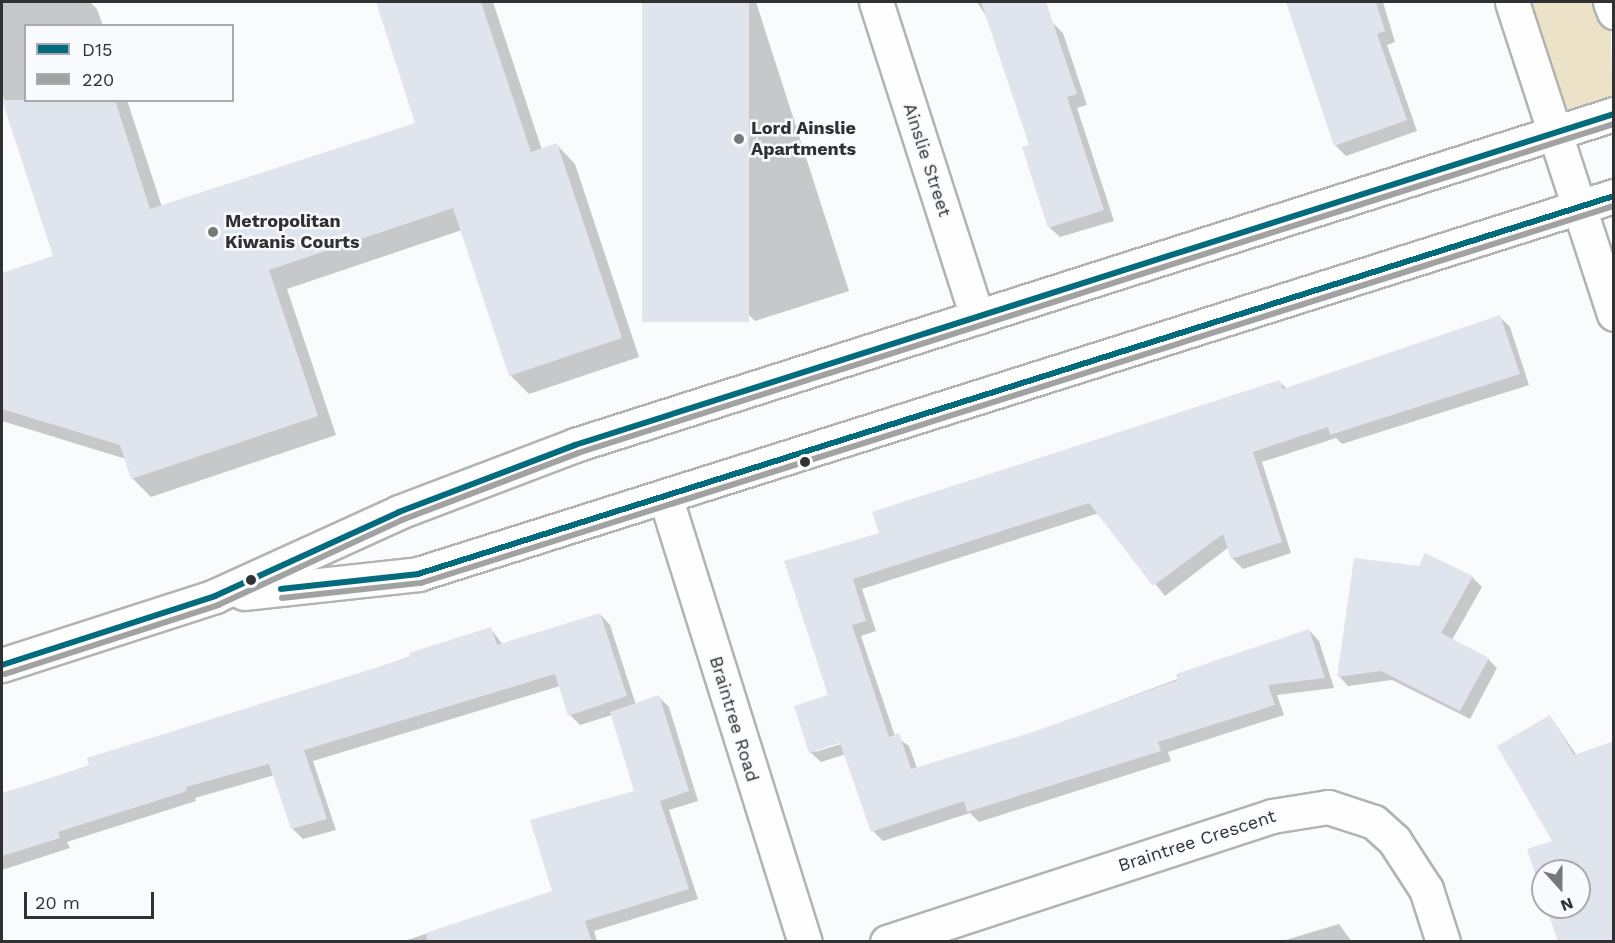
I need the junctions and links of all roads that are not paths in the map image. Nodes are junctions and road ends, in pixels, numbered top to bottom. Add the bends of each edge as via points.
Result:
1 (876, 2) edge
2 (1512, 2) edge
3 (1610, 2) edge
4 (1614, 12) edge
5 (1614, 114) edge
6 (1554, 133) junction
7 (1614, 196) edge
8 (1579, 208) junction
9 (1614, 314) edge
10 (977, 318) junction
11 (664, 496) junction
12 (215, 596) junction
13 (2, 665) edge
14 (804, 942) edge
15 (887, 942) edge
16 (1443, 942) edge

1 - 10 main road, Ainslie Street
2 - 6 main road
3 - 4 main road
5 - 6 main road
6 - 8 main road
6 - 10 main road
7 - 8 main road
8 - 9 main road
8 - 11 main road
10 - 12 main road via 575,445 399,512
11 - 12 main road via 418,574
11 - 14 main road, Braintree Road
12 - 13 main road
15 - 16 main road, Braintree Crescent via 1272,816 1328,807 1374,822 1394,840 1426,889

